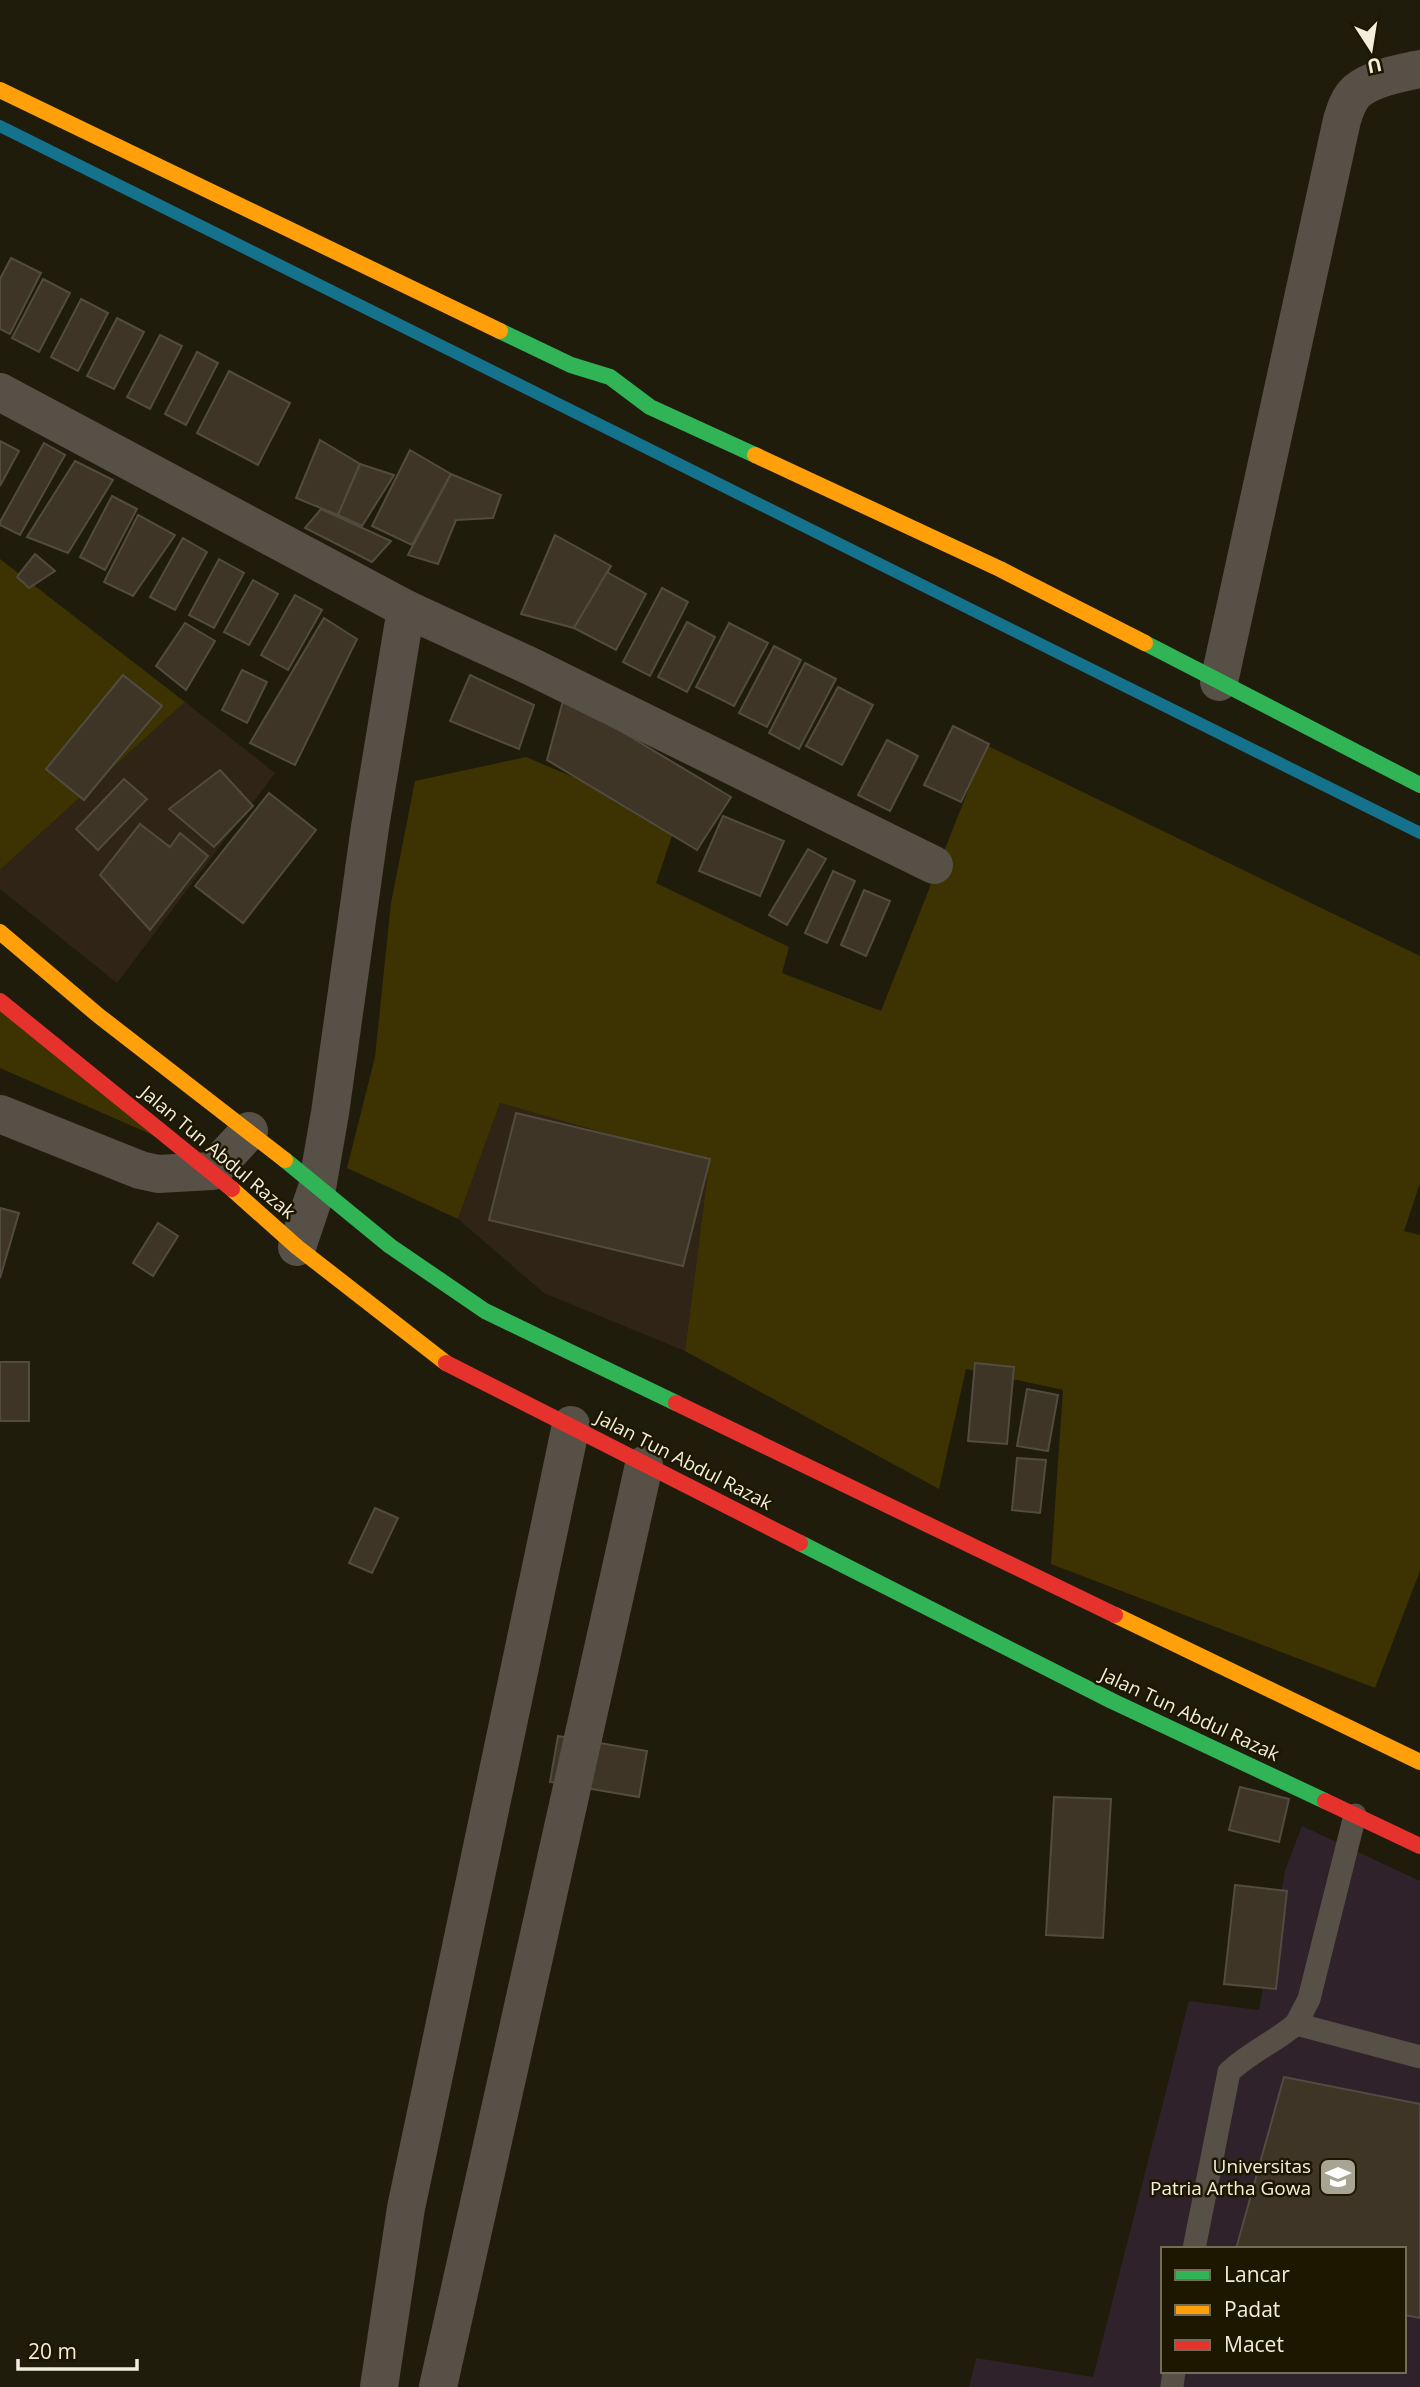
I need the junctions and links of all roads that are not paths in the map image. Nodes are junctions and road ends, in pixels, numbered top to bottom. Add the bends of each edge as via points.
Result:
1 (1420, 69) edge
2 (0, 90) edge
3 (0, 392) edge
4 (406, 609) junction
5 (1219, 682) junction
6 (1420, 785) edge
7 (933, 866) dead end
8 (0, 932) edge
9 (0, 1001) edge
10 (0, 1114) edge
11 (249, 1131) junction
12 (212, 1171) junction
13 (317, 1188) junction
14 (297, 1247) junction
15 (570, 1425) junction
16 (644, 1465) junction
17 (1420, 1762) edge
18 (1354, 1815) junction
19 (1420, 1846) edge
20 (1296, 2024) junction
21 (1420, 2057) edge
22 (1194, 2247) edge
23 (379, 2387) edge
24 (438, 2387) edge

1 - 5 street via 1356,92 1342,120
2 - 5 main road via 571,365 610,377 650,407 1000,569
3 - 4 street
4 - 7 street
4 - 13 street
5 - 6 main road
8 - 11 main road, Jalan Tun Abdul Razak via 99,1016
9 - 12 main road, Jalan Tun Abdul Razak
10 - 12 street via 140,1170 158,1174
11 - 12 street
11 - 13 main road, Jalan Tun Abdul Razak
12 - 14 main road, Jalan Tun Abdul Razak
13 - 14 street
13 - 17 main road, Jalan Tun Abdul Razak via 390,1246 485,1311
14 - 15 main road, Jalan Tun Abdul Razak via 451,1367
15 - 16 main road, Jalan Tun Abdul Razak
15 - 23 street via 406,2208
16 - 18 main road, Jalan Tun Abdul Razak via 1112,1701
16 - 24 street
18 - 19 main road, Jalan Tun Abdul Razak
18 - 20 lane via 1309,1998
20 - 21 lane
20 - 22 lane via 1229,2072

